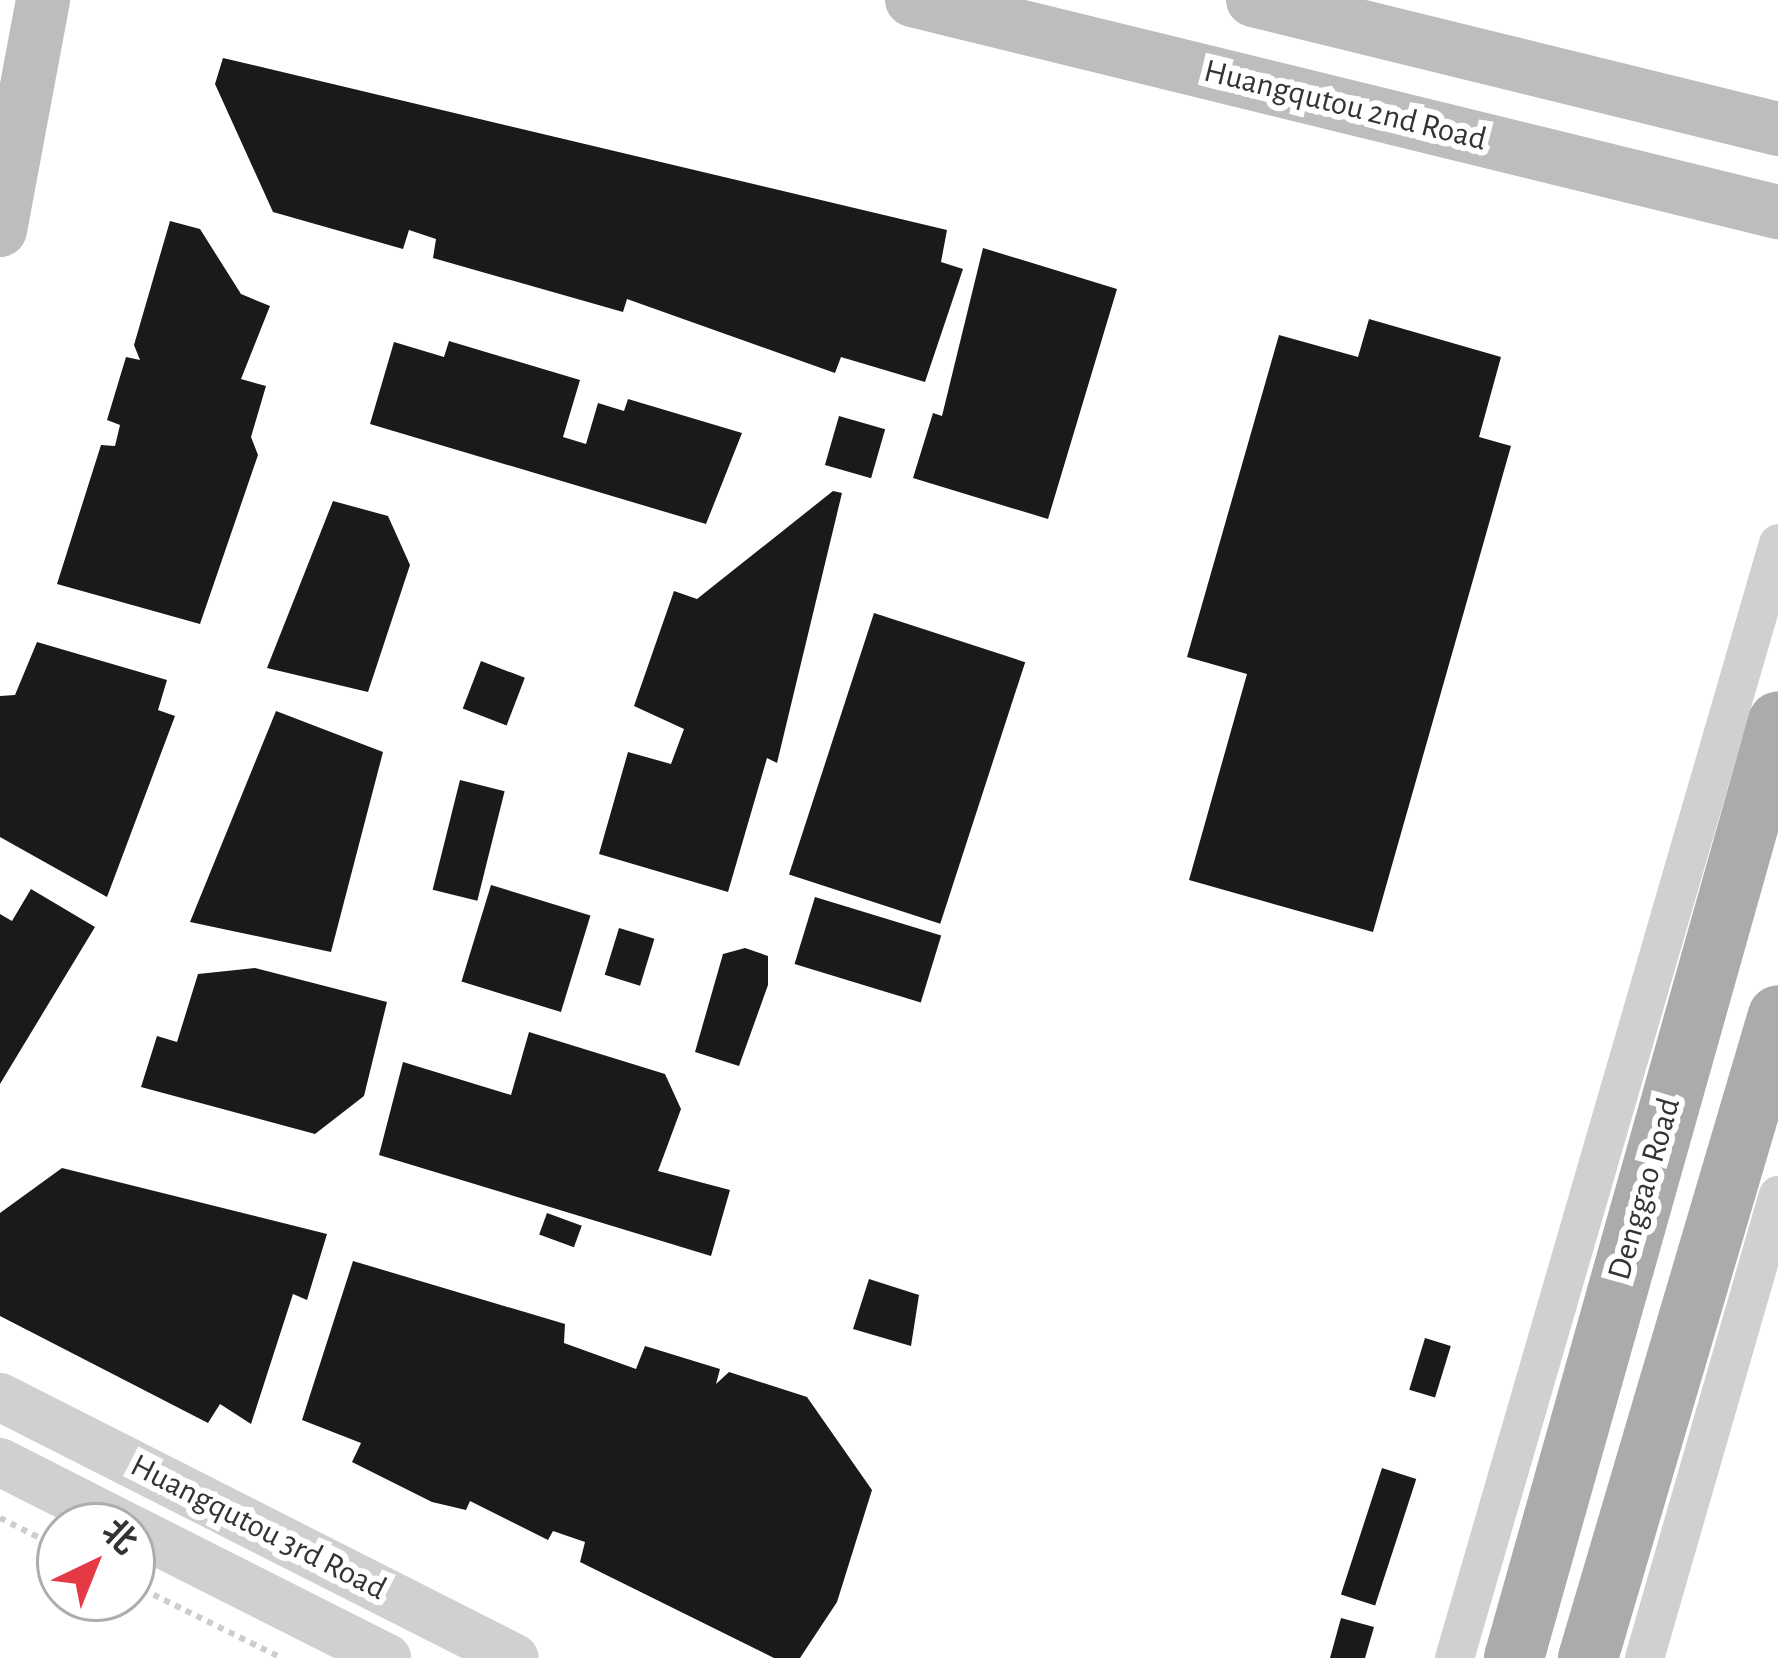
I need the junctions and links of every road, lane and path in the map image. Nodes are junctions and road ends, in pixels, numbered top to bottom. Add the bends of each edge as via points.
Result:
1 (43, 0) edge
2 (64, 0) edge
3 (913, 0) edge
4 (1253, 0) edge
5 (30, 87) junction
6 (1778, 129) edge
7 (1778, 212) edge
8 (0, 230) edge
9 (1778, 543) edge
10 (1778, 721) edge
11 (1778, 1015) edge
12 (1778, 1195) edge
13 (0, 1397) edge
14 (0, 1462) edge
15 (78, 1502) edge
16 (0, 1518) edge
17 (36, 1536) edge
18 (156, 1542) edge
19 (156, 1595) edge
20 (282, 1658) edge
21 (387, 1658) edge
22 (515, 1658) edge
23 (1454, 1658) edge
24 (1514, 1658) edge
25 (1588, 1658) edge
26 (1644, 1658) edge

1 - 5 main road
2 - 5 main road
3 - 7 main road, Huangqutou 2nd Road
4 - 6 main road
5 - 8 main road
9 - 23 street
10 - 24 main road, Denggao Road
11 - 25 main road
12 - 26 street
13 - 22 street, Huangqutou 3rd Road
14 - 15 street, Huangqutou 3rd Road
16 - 17 path
18 - 21 street, Huangqutou 3rd Road
19 - 20 path

